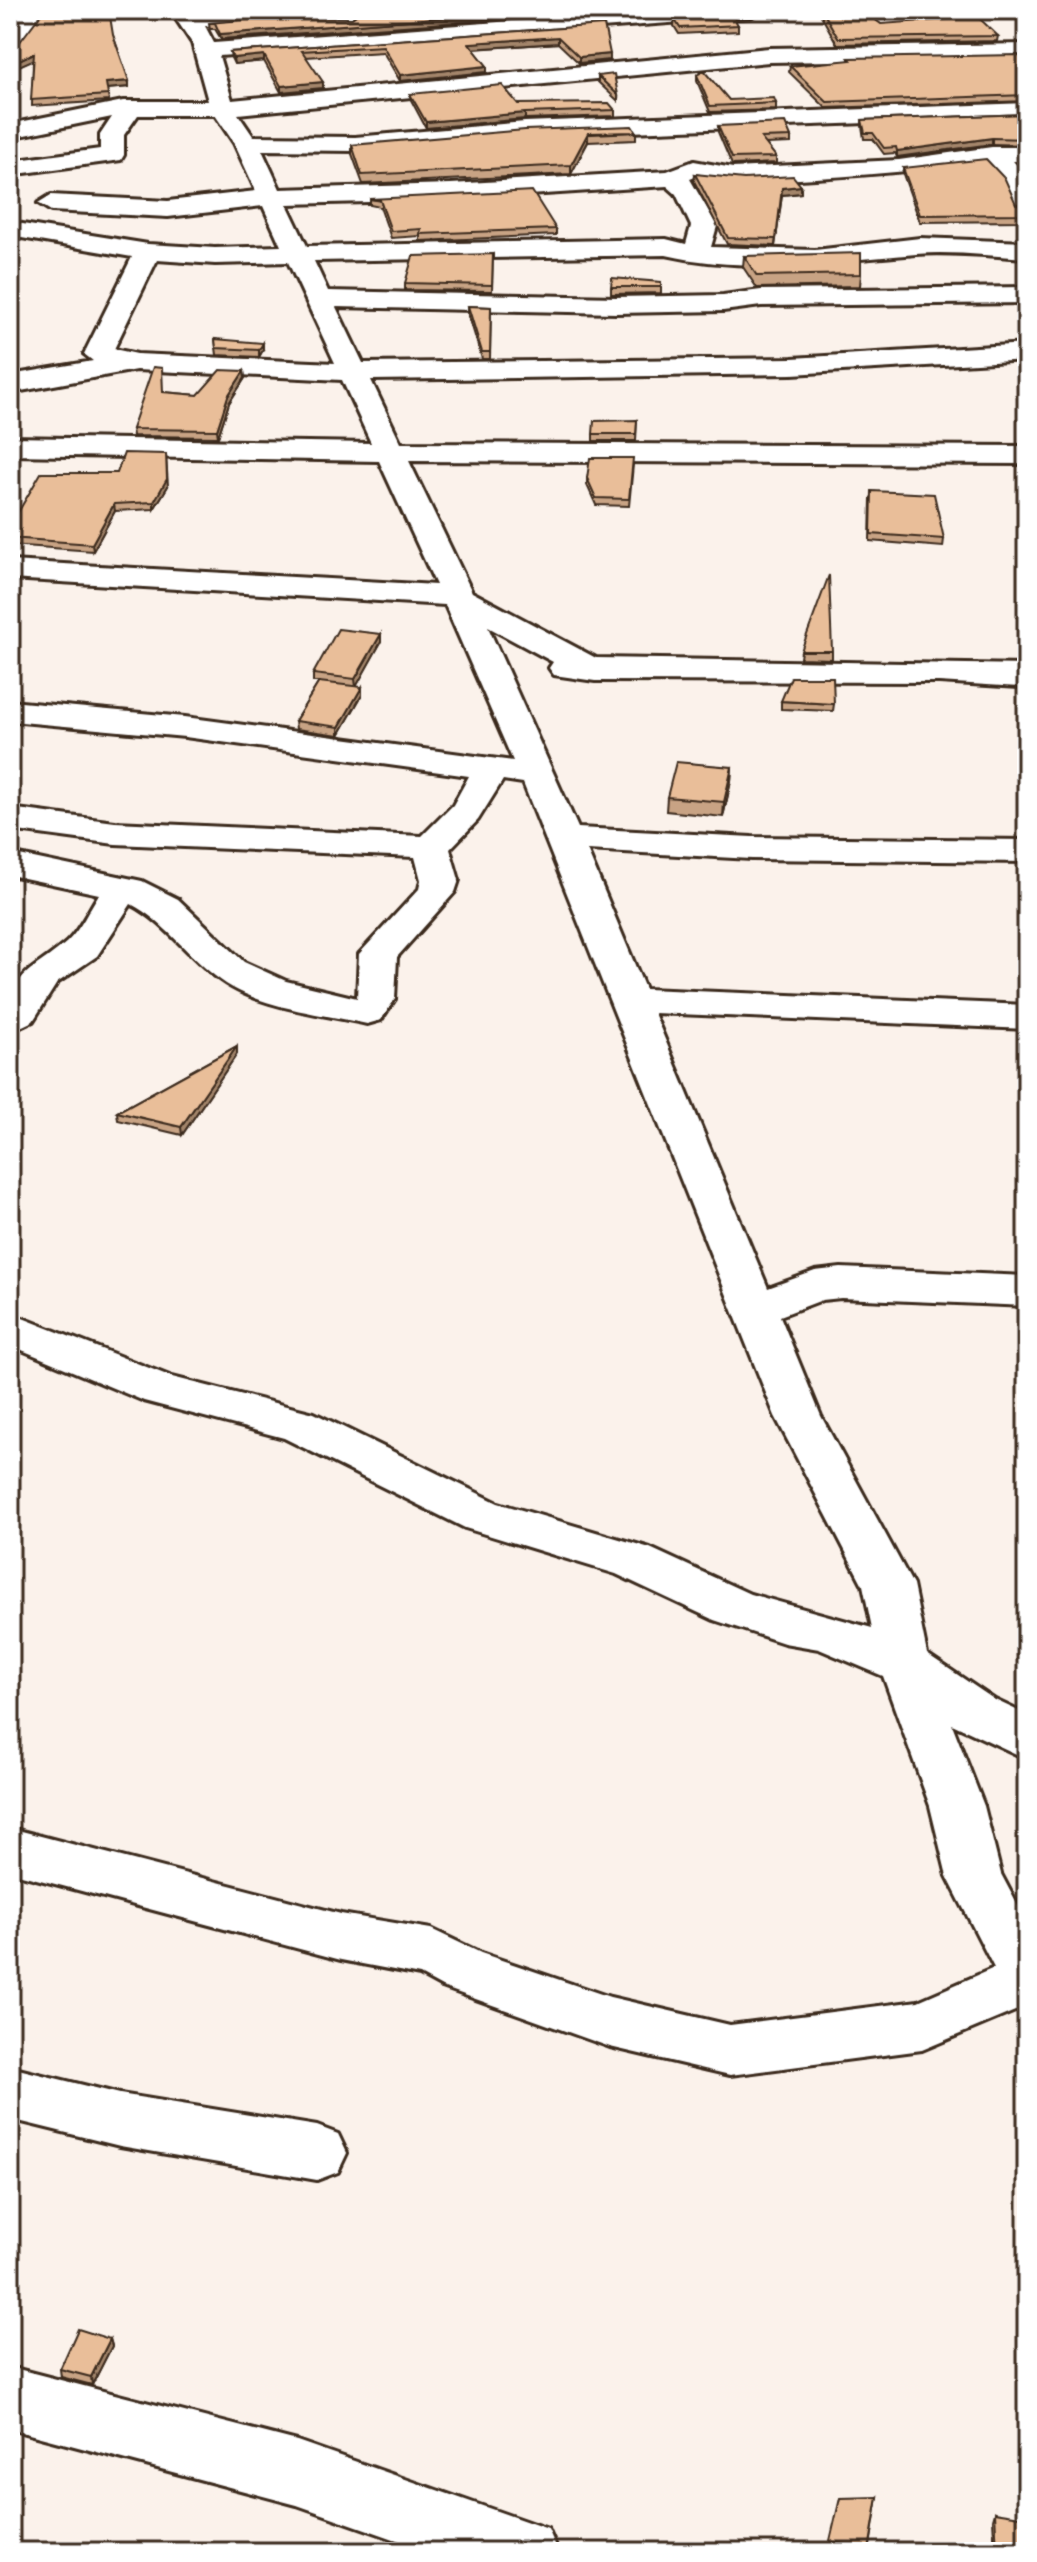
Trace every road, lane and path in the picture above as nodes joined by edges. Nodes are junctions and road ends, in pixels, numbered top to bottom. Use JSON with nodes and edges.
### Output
{"nodes":[{"id":1,"x":34,"y":10,"type":"edge"},
{"id":2,"x":751,"y":10,"type":"edge"},
{"id":3,"x":646,"y":14,"type":"edge"},
{"id":4,"x":187,"y":15,"type":"edge"},
{"id":5,"x":417,"y":34,"type":"junction"},
{"id":6,"x":10,"y":40,"type":"edge"},
{"id":7,"x":208,"y":50,"type":"junction"},
{"id":8,"x":1027,"y":51,"type":"edge"},
{"id":9,"x":550,"y":76,"type":"junction"},
{"id":10,"x":467,"y":84,"type":"junction"},
{"id":11,"x":123,"y":108,"type":"junction"},
{"id":12,"x":222,"y":108,"type":"junction"},
{"id":13,"x":1027,"y":110,"type":"edge"},
{"id":14,"x":741,"y":118,"type":"junction"},
{"id":15,"x":526,"y":120,"type":"junction"},
{"id":16,"x":10,"y":131,"type":"edge"},
{"id":17,"x":246,"y":143,"type":"junction"},
{"id":18,"x":992,"y":154,"type":"junction"},
{"id":19,"x":1027,"y":154,"type":"edge"},
{"id":20,"x":74,"y":162,"type":"junction"},
{"id":21,"x":10,"y":168,"type":"edge"},
{"id":22,"x":683,"y":173,"type":"junction"},
{"id":23,"x":271,"y":197,"type":"junction"},
{"id":24,"x":51,"y":203,"type":"junction"},
{"id":25,"x":1022,"y":215,"type":"edge"},
{"id":26,"x":986,"y":223,"type":"edge"},
{"id":27,"x":11,"y":229,"type":"edge"},
{"id":28,"x":920,"y":246,"type":"junction"},
{"id":29,"x":603,"y":249,"type":"junction"},
{"id":30,"x":1027,"y":250,"type":"edge"},
{"id":31,"x":148,"y":252,"type":"junction"},
{"id":32,"x":297,"y":254,"type":"junction"},
{"id":33,"x":696,"y":254,"type":"junction"},
{"id":34,"x":1027,"y":295,"type":"edge"},
{"id":35,"x":318,"y":299,"type":"junction"},
{"id":36,"x":598,"y":308,"type":"junction"},
{"id":37,"x":1027,"y":352,"type":"edge"},
{"id":38,"x":137,"y":362,"type":"junction"},
{"id":39,"x":351,"y":369,"type":"junction"},
{"id":40,"x":10,"y":384,"type":"edge"},
{"id":41,"x":10,"y":446,"type":"edge"},
{"id":42,"x":391,"y":454,"type":"junction"},
{"id":43,"x":1027,"y":455,"type":"edge"},
{"id":44,"x":10,"y":570,"type":"edge"},
{"id":45,"x":454,"y":596,"type":"junction"},
{"id":46,"x":488,"y":662,"type":"junction"},
{"id":47,"x":595,"y":671,"type":"junction"},
{"id":48,"x":1027,"y":675,"type":"edge"},
{"id":49,"x":10,"y":711,"type":"edge"},
{"id":50,"x":489,"y":771,"type":"junction"},
{"id":51,"x":534,"y":774,"type":"junction"},
{"id":52,"x":10,"y":819,"type":"edge"},
{"id":53,"x":564,"y":838,"type":"junction"},
{"id":54,"x":431,"y":847,"type":"junction"},
{"id":55,"x":1027,"y":851,"type":"edge"},
{"id":56,"x":10,"y":864,"type":"edge"},
{"id":57,"x":129,"y":889,"type":"junction"},
{"id":58,"x":628,"y":1000,"type":"junction"},
{"id":59,"x":1027,"y":1017,"type":"edge"},
{"id":60,"x":10,"y":1020,"type":"edge"},
{"id":61,"x":1027,"y":1291,"type":"edge"},
{"id":62,"x":756,"y":1309,"type":"junction"},
{"id":63,"x":10,"y":1328,"type":"edge"},
{"id":64,"x":904,"y":1664,"type":"junction"},
{"id":65,"x":1027,"y":1738,"type":"edge"},
{"id":66,"x":10,"y":1850,"type":"edge"},
{"id":67,"x":1027,"y":1978,"type":"edge"},
{"id":68,"x":10,"y":2093,"type":"edge"},
{"id":69,"x":317,"y":2153,"type":"dead end"},
{"id":70,"x":10,"y":2398,"type":"edge"},
{"id":71,"x":525,"y":2552,"type":"edge"}],
"edges":[{"from":1,"to":6,"type":"street"},
{"from":2,"to":3,"type":"street"},
{"from":3,"to":5,"type":"street"},
{"from":3,"to":9,"type":"street"},
{"from":4,"to":5,"type":"street"},
{"from":4,"to":7,"type":"street"},
{"from":5,"to":7,"type":"street"},
{"from":7,"to":12,"type":"street"},
{"from":8,"to":9,"type":"street"},
{"from":9,"to":10,"type":"street"},
{"from":9,"to":15,"type":"street"},
{"from":10,"to":12,"type":"street"},
{"from":10,"to":15,"type":"street"},
{"from":11,"to":12,"type":"street"},
{"from":11,"to":16,"type":"street"},
{"from":11,"to":20,"type":"street"},
{"from":12,"to":17,"type":"street"},
{"from":13,"to":14,"type":"street"},
{"from":14,"to":15,"type":"street"},
{"from":14,"to":22,"type":"street"},
{"from":15,"to":17,"type":"street"},
{"from":17,"to":23,"type":"street"},
{"from":18,"to":19,"type":"street"},
{"from":18,"to":22,"type":"street"},
{"from":18,"to":25,"type":"street"},
{"from":20,"to":21,"type":"street"},
{"from":20,"to":24,"type":"street"},
{"from":22,"to":23,"type":"street"},
{"from":22,"to":33,"type":"street"},
{"from":23,"to":24,"type":"street"},
{"from":23,"to":32,"type":"street"},
{"from":24,"to":27,"type":"street"},
{"from":26,"to":28,"type":"street"},
{"from":27,"to":31,"type":"street"},
{"from":28,"to":30,"type":"street"},
{"from":28,"to":33,"type":"street"},
{"from":29,"to":32,"type":"street"},
{"from":29,"to":33,"type":"street"},
{"from":29,"to":36,"type":"street"},
{"from":31,"to":32,"type":"street"},
{"from":31,"to":38,"type":"street"},
{"from":32,"to":35,"type":"street"},
{"from":34,"to":36,"type":"street"},
{"from":35,"to":36,"type":"street"},
{"from":35,"to":39,"type":"street"},
{"from":37,"to":39,"type":"street"},
{"from":38,"to":39,"type":"street"},
{"from":38,"to":40,"type":"street"},
{"from":39,"to":42,"type":"street"},
{"from":41,"to":42,"type":"street"},
{"from":42,"to":43,"type":"street"},
{"from":42,"to":45,"type":"street"},
{"from":44,"to":45,"type":"street"},
{"from":45,"to":46,"type":"street"},
{"from":45,"to":47,"type":"street"},
{"from":46,"to":47,"type":"street"},
{"from":46,"to":51,"type":"street"},
{"from":47,"to":48,"type":"street"},
{"from":49,"to":50,"type":"street"},
{"from":50,"to":51,"type":"street"},
{"from":50,"to":54,"type":"street"},
{"from":51,"to":53,"type":"street"},
{"from":52,"to":54,"type":"street"},
{"from":53,"to":55,"type":"street"},
{"from":53,"to":58,"type":"street"},
{"from":54,"to":57,"type":"street"},
{"from":56,"to":57,"type":"street"},
{"from":57,"to":60,"type":"street"},
{"from":58,"to":59,"type":"street"},
{"from":58,"to":62,"type":"street"},
{"from":61,"to":62,"type":"street"},
{"from":62,"to":64,"type":"street"},
{"from":63,"to":64,"type":"street"},
{"from":64,"to":65,"type":"street"},
{"from":64,"to":67,"type":"street"},
{"from":66,"to":67,"type":"street"},
{"from":68,"to":69,"type":"street"},
{"from":70,"to":71,"type":"street"}]}
